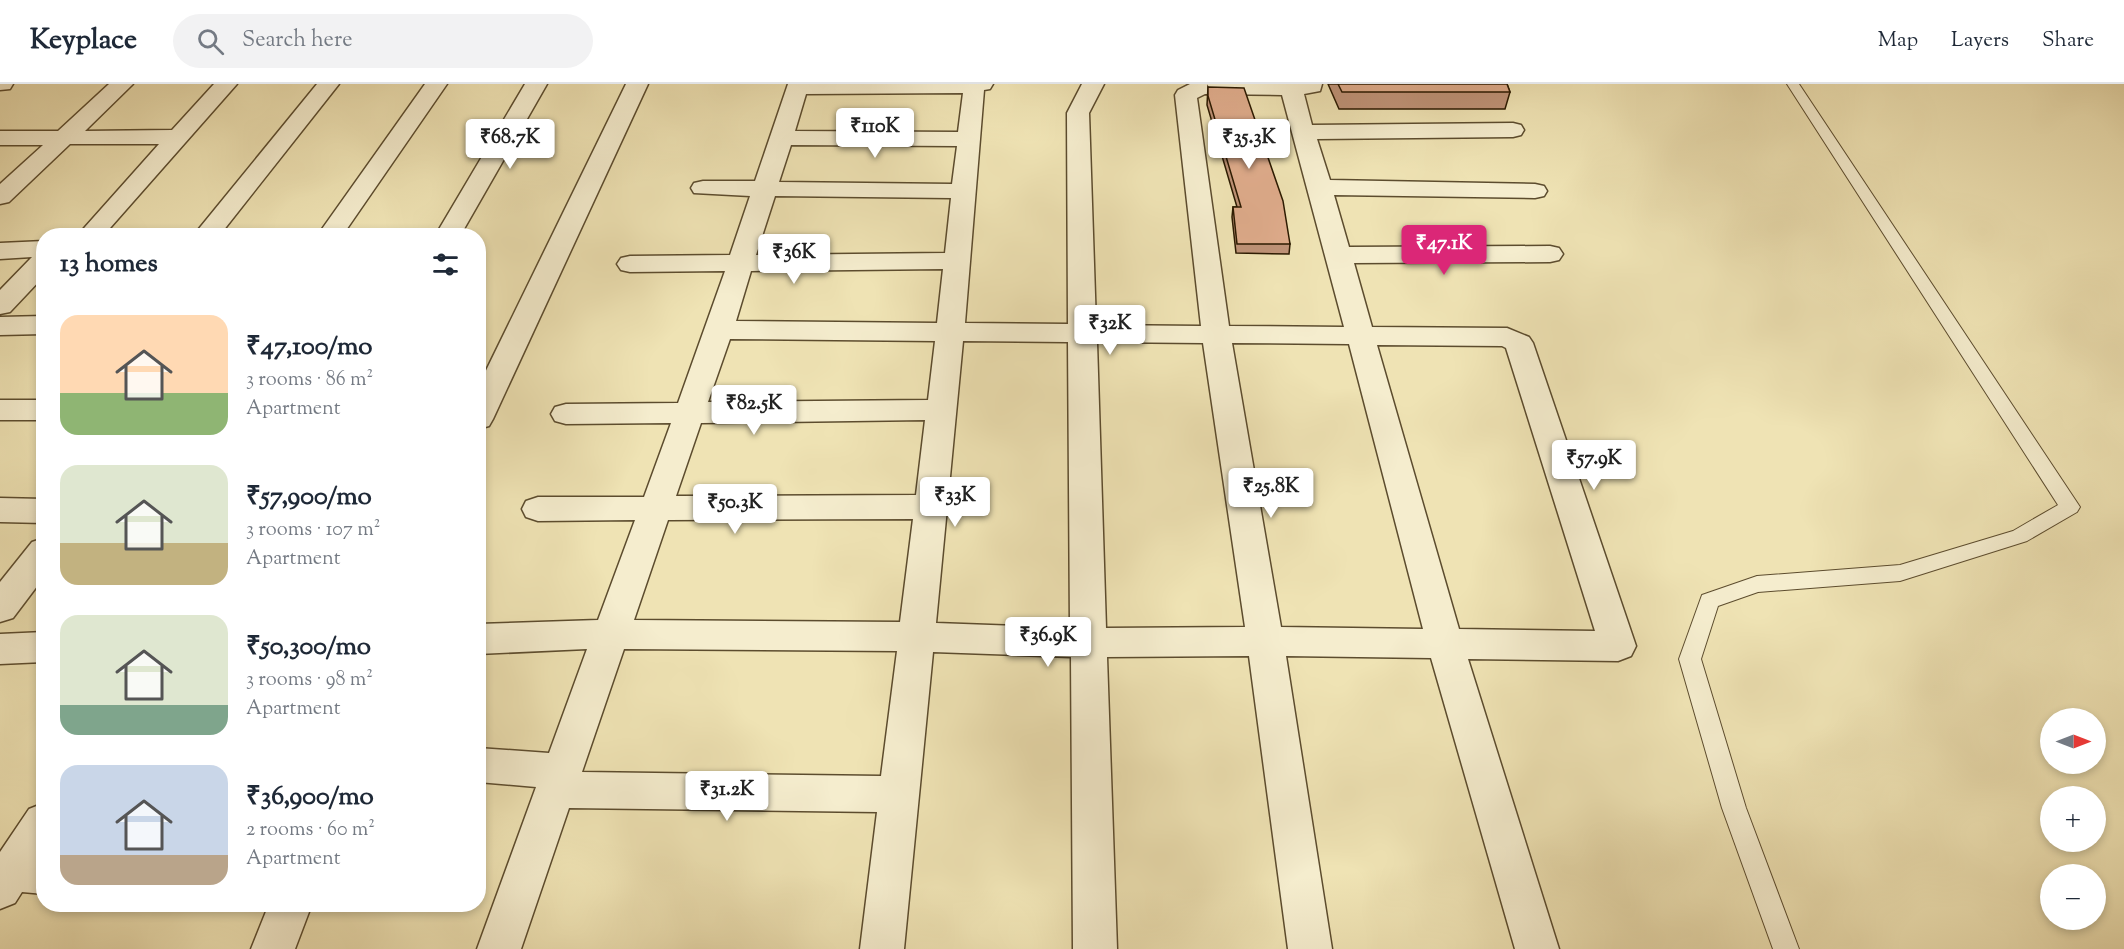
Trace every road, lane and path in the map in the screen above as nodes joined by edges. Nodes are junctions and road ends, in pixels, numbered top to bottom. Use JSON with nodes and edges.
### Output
{"nodes":[{"id":1,"x":122,"y":84,"type":"edge"},
{"id":2,"x":226,"y":84,"type":"edge"},
{"id":3,"x":328,"y":84,"type":"edge"},
{"id":4,"x":436,"y":84,"type":"edge"},
{"id":5,"x":536,"y":84,"type":"edge"},
{"id":6,"x":637,"y":84,"type":"edge"},
{"id":7,"x":1094,"y":84,"type":"edge"},
{"id":8,"x":1792,"y":84,"type":"edge"},
{"id":9,"x":978,"y":85,"type":"edge"},
{"id":10,"x":1201,"y":85,"type":"edge"},
{"id":11,"x":798,"y":86,"type":"edge"},
{"id":12,"x":1308,"y":86,"type":"edge"},
{"id":13,"x":1514,"y":130,"type":"dead end"},
{"id":14,"x":1303,"y":132,"type":"junction"},
{"id":15,"x":179,"y":137,"type":"junction"},
{"id":16,"x":0,"y":138,"type":"edge"},
{"id":17,"x":64,"y":138,"type":"junction"},
{"id":18,"x":782,"y":138,"type":"junction"},
{"id":19,"x":969,"y":139,"type":"junction"},
{"id":20,"x":1320,"y":187,"type":"junction"},
{"id":21,"x":703,"y":188,"type":"dead end"},
{"id":22,"x":765,"y":189,"type":"junction"},
{"id":23,"x":964,"y":191,"type":"junction"},
{"id":24,"x":1535,"y":191,"type":"dead end"},
{"id":25,"x":0,"y":197,"type":"edge"},
{"id":26,"x":96,"y":228,"type":"edge"},
{"id":27,"x":211,"y":228,"type":"edge"},
{"id":28,"x":335,"y":228,"type":"edge"},
{"id":29,"x":452,"y":228,"type":"edge"},
{"id":30,"x":36,"y":249,"type":"edge"},
{"id":31,"x":0,"y":250,"type":"edge"},
{"id":32,"x":1550,"y":254,"type":"dead end"},
{"id":33,"x":1337,"y":255,"type":"junction"},
{"id":34,"x":957,"y":261,"type":"junction"},
{"id":35,"x":741,"y":263,"type":"junction"},
{"id":36,"x":630,"y":264,"type":"dead end"},
{"id":37,"x":36,"y":268,"type":"edge"},
{"id":38,"x":0,"y":306,"type":"edge"},
{"id":39,"x":36,"y":325,"type":"edge"},
{"id":40,"x":0,"y":326,"type":"edge"},
{"id":41,"x":719,"y":330,"type":"junction"},
{"id":42,"x":950,"y":333,"type":"junction"},
{"id":43,"x":1083,"y":333,"type":"junction"},
{"id":44,"x":1216,"y":334,"type":"junction"},
{"id":45,"x":1361,"y":335,"type":"junction"},
{"id":46,"x":486,"y":402,"type":"edge"},
{"id":47,"x":0,"y":410,"type":"edge"},
{"id":48,"x":36,"y":410,"type":"edge"},
{"id":49,"x":942,"y":410,"type":"junction"},
{"id":50,"x":690,"y":413,"type":"junction"},
{"id":51,"x":566,"y":414,"type":"dead end"},
{"id":52,"x":931,"y":507,"type":"junction"},
{"id":53,"x":538,"y":509,"type":"dead end"},
{"id":54,"x":0,"y":510,"type":"edge"},
{"id":55,"x":655,"y":510,"type":"junction"},
{"id":56,"x":36,"y":511,"type":"edge"},
{"id":57,"x":36,"y":561,"type":"edge"},
{"id":58,"x":0,"y":608,"type":"edge"},
{"id":59,"x":612,"y":634,"type":"junction"},
{"id":60,"x":918,"y":637,"type":"junction"},
{"id":61,"x":486,"y":639,"type":"edge"},
{"id":62,"x":1265,"y":641,"type":"junction"},
{"id":63,"x":1089,"y":643,"type":"junction"},
{"id":64,"x":1445,"y":643,"type":"junction"},
{"id":65,"x":36,"y":647,"type":"edge"},
{"id":66,"x":0,"y":649,"type":"edge"},
{"id":67,"x":486,"y":767,"type":"edge"},
{"id":68,"x":559,"y":781,"type":"junction"},
{"id":69,"x":899,"y":794,"type":"junction"},
{"id":70,"x":36,"y":839,"type":"edge"},
{"id":71,"x":18,"y":878,"type":"edge"},
{"id":72,"x":288,"y":912,"type":"edge"},
{"id":73,"x":273,"y":949,"type":"edge"},
{"id":74,"x":499,"y":949,"type":"edge"},
{"id":75,"x":882,"y":949,"type":"edge"},
{"id":76,"x":1095,"y":949,"type":"edge"},
{"id":77,"x":1310,"y":949,"type":"edge"},
{"id":78,"x":1538,"y":949,"type":"edge"},
{"id":79,"x":1786,"y":949,"type":"edge"}],
"edges":[{"from":1,"to":17,"type":"street"},
{"from":2,"to":15,"type":"street"},
{"from":3,"to":27,"type":"street"},
{"from":4,"to":28,"type":"street"},
{"from":5,"to":29,"type":"street"},
{"from":6,"to":46,"type":"street"},
{"from":7,"to":43,"type":"street"},
{"from":8,"to":79,"type":"lane"},
{"from":9,"to":11,"type":"street"},
{"from":9,"to":19,"type":"street"},
{"from":10,"to":12,"type":"street"},
{"from":10,"to":44,"type":"street"},
{"from":11,"to":18,"type":"street"},
{"from":12,"to":14,"type":"street"},
{"from":13,"to":14,"type":"street"},
{"from":14,"to":20,"type":"street"},
{"from":15,"to":17,"type":"street"},
{"from":15,"to":26,"type":"street"},
{"from":16,"to":17,"type":"street"},
{"from":17,"to":25,"type":"street"},
{"from":18,"to":19,"type":"street"},
{"from":18,"to":22,"type":"street"},
{"from":19,"to":23,"type":"street"},
{"from":20,"to":24,"type":"street"},
{"from":20,"to":33,"type":"street"},
{"from":21,"to":22,"type":"street"},
{"from":22,"to":23,"type":"street"},
{"from":22,"to":35,"type":"street"},
{"from":23,"to":34,"type":"street"},
{"from":30,"to":31,"type":"street"},
{"from":32,"to":33,"type":"street"},
{"from":33,"to":45,"type":"street"},
{"from":34,"to":35,"type":"street"},
{"from":34,"to":42,"type":"street"},
{"from":35,"to":36,"type":"street"},
{"from":35,"to":41,"type":"street"},
{"from":37,"to":38,"type":"street"},
{"from":39,"to":40,"type":"street"},
{"from":41,"to":42,"type":"street"},
{"from":41,"to":50,"type":"street"},
{"from":42,"to":43,"type":"street"},
{"from":42,"to":49,"type":"street"},
{"from":43,"to":44,"type":"street"},
{"from":43,"to":63,"type":"street"},
{"from":44,"to":45,"type":"street"},
{"from":44,"to":62,"type":"street"},
{"from":45,"to":64,"type":"street"},
{"from":45,"to":64,"type":"street"},
{"from":47,"to":48,"type":"street"},
{"from":49,"to":50,"type":"street"},
{"from":49,"to":52,"type":"street"},
{"from":50,"to":51,"type":"street"},
{"from":50,"to":55,"type":"street"},
{"from":52,"to":55,"type":"street"},
{"from":52,"to":60,"type":"street"},
{"from":53,"to":55,"type":"street"},
{"from":54,"to":56,"type":"street"},
{"from":55,"to":59,"type":"street"},
{"from":57,"to":58,"type":"street"},
{"from":59,"to":60,"type":"street"},
{"from":59,"to":61,"type":"street"},
{"from":59,"to":68,"type":"street"},
{"from":60,"to":63,"type":"street"},
{"from":60,"to":69,"type":"street"},
{"from":62,"to":63,"type":"street"},
{"from":62,"to":64,"type":"street"},
{"from":62,"to":77,"type":"street"},
{"from":63,"to":76,"type":"street"},
{"from":64,"to":78,"type":"street"},
{"from":65,"to":66,"type":"street"},
{"from":67,"to":68,"type":"street"},
{"from":68,"to":69,"type":"street"},
{"from":68,"to":74,"type":"street"},
{"from":69,"to":75,"type":"street"},
{"from":70,"to":71,"type":"street"},
{"from":72,"to":73,"type":"street"}]}
